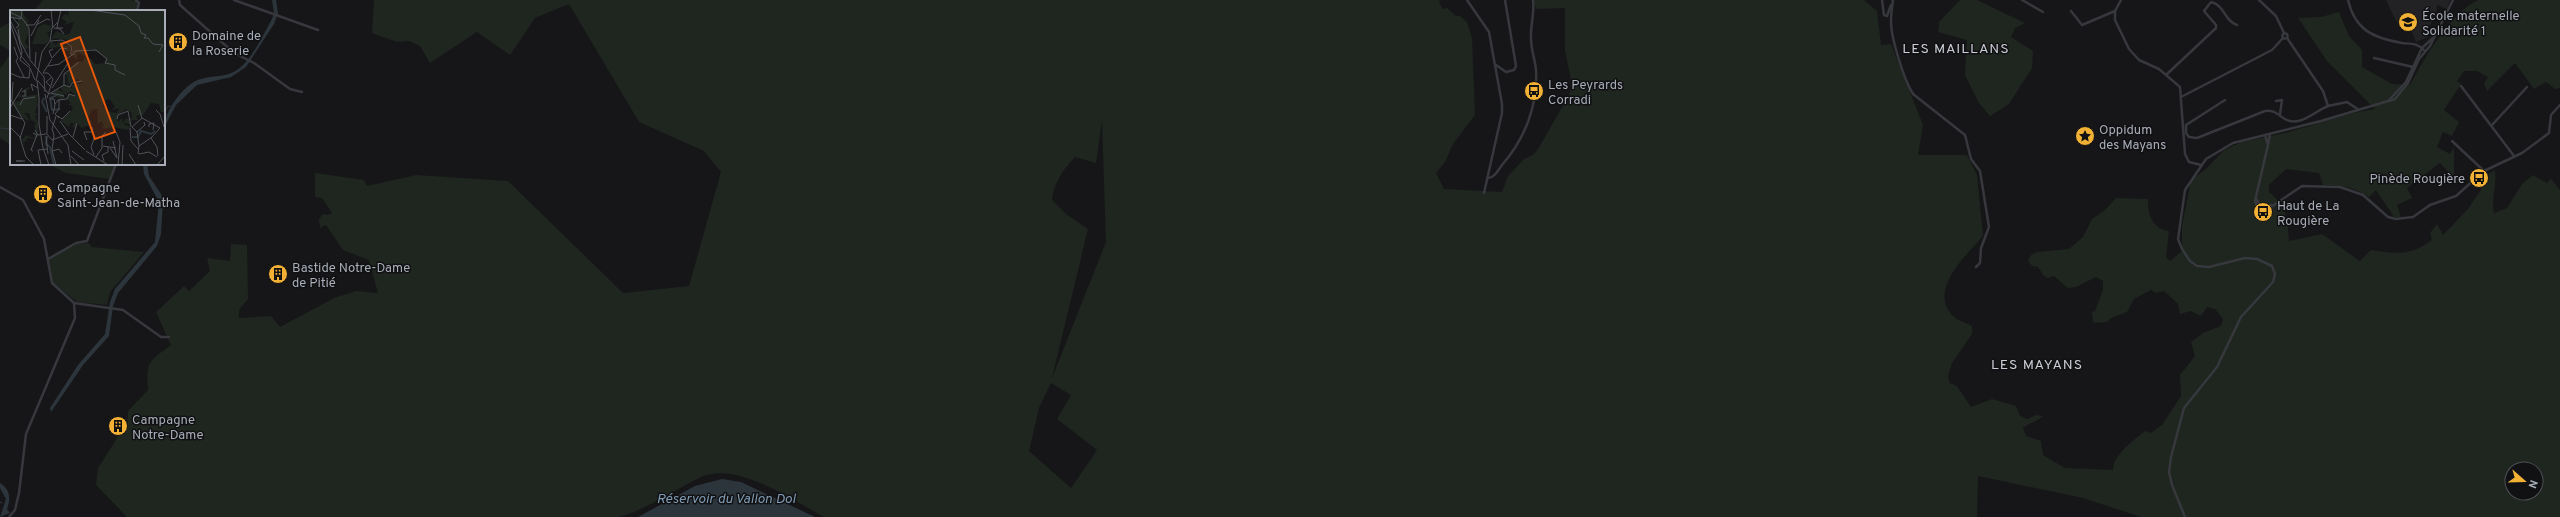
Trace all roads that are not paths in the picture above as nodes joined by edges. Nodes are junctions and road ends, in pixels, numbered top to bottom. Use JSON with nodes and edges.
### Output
{"nodes":[{"id":1,"x":136,"y":0,"type":"edge"},
{"id":2,"x":179,"y":0,"type":"edge"},
{"id":3,"x":234,"y":0,"type":"edge"},
{"id":4,"x":1467,"y":0,"type":"edge"},
{"id":5,"x":1505,"y":0,"type":"edge"},
{"id":6,"x":1533,"y":0,"type":"edge"},
{"id":7,"x":1882,"y":0,"type":"edge"},
{"id":8,"x":1893,"y":0,"type":"edge"},
{"id":9,"x":2022,"y":0,"type":"edge"},
{"id":10,"x":2121,"y":0,"type":"edge"},
{"id":11,"x":2258,"y":0,"type":"edge"},
{"id":12,"x":2348,"y":0,"type":"edge"},
{"id":13,"x":2453,"y":0,"type":"edge"},
{"id":14,"x":137,"y":10,"type":"edge"},
{"id":15,"x":2071,"y":11,"type":"dead end"},
{"id":16,"x":2115,"y":11,"type":"junction"},
{"id":17,"x":2043,"y":12,"type":"dead end"},
{"id":18,"x":2237,"y":25,"type":"dead end"},
{"id":19,"x":318,"y":30,"type":"dead end"},
{"id":20,"x":2285,"y":38,"type":"junction"},
{"id":21,"x":2424,"y":50,"type":"junction"},
{"id":22,"x":2374,"y":58,"type":"dead end"},
{"id":23,"x":1494,"y":63,"type":"junction"},
{"id":24,"x":2414,"y":67,"type":"junction"},
{"id":25,"x":2166,"y":75,"type":"junction"},
{"id":26,"x":2461,"y":86,"type":"dead end"},
{"id":27,"x":2527,"y":87,"type":"dead end"},
{"id":28,"x":302,"y":92,"type":"dead end"},
{"id":29,"x":2181,"y":97,"type":"junction"},
{"id":30,"x":2225,"y":100,"type":"dead end"},
{"id":31,"x":2276,"y":101,"type":"dead end"},
{"id":32,"x":2560,"y":105,"type":"edge"},
{"id":33,"x":2328,"y":106,"type":"junction"},
{"id":34,"x":2359,"y":110,"type":"junction"},
{"id":35,"x":2280,"y":114,"type":"junction"},
{"id":36,"x":2492,"y":125,"type":"junction"},
{"id":37,"x":2270,"y":134,"type":"junction"},
{"id":38,"x":2265,"y":135,"type":"junction"},
{"id":39,"x":2184,"y":137,"type":"junction"},
{"id":40,"x":2189,"y":137,"type":"junction"},
{"id":41,"x":2452,"y":141,"type":"dead end"},
{"id":42,"x":2268,"y":145,"type":"junction"},
{"id":43,"x":2514,"y":156,"type":"junction"},
{"id":44,"x":116,"y":165,"type":"edge"},
{"id":45,"x":2201,"y":165,"type":"junction"},
{"id":46,"x":2484,"y":171,"type":"junction"},
{"id":47,"x":1487,"y":178,"type":"junction"},
{"id":48,"x":0,"y":187,"type":"edge"},
{"id":49,"x":1484,"y":193,"type":"dead end"},
{"id":50,"x":48,"y":259,"type":"junction"},
{"id":51,"x":1976,"y":267,"type":"dead end"},
{"id":52,"x":74,"y":303,"type":"junction"},
{"id":53,"x":169,"y":337,"type":"dead end"},
{"id":54,"x":9,"y":517,"type":"edge"},
{"id":55,"x":2185,"y":517,"type":"edge"}],
"edges":[{"from":1,"to":14,"type":"street"},
{"from":2,"to":28,"type":"street"},
{"from":3,"to":19,"type":"street"},
{"from":4,"to":23,"type":"street"},
{"from":5,"to":23,"type":"street"},
{"from":6,"to":47,"type":"street"},
{"from":7,"to":8,"type":"street"},
{"from":8,"to":51,"type":"street"},
{"from":9,"to":17,"type":"street"},
{"from":10,"to":16,"type":"street"},
{"from":11,"to":20,"type":"street"},
{"from":12,"to":21,"type":"street"},
{"from":13,"to":21,"type":"street"},
{"from":15,"to":16,"type":"street"},
{"from":16,"to":25,"type":"street"},
{"from":18,"to":25,"type":"street"},
{"from":20,"to":29,"type":"street"},
{"from":20,"to":33,"type":"street"},
{"from":21,"to":24,"type":"street"},
{"from":22,"to":24,"type":"street"},
{"from":23,"to":47,"type":"street"},
{"from":24,"to":34,"type":"street"},
{"from":25,"to":29,"type":"street"},
{"from":26,"to":36,"type":"street"},
{"from":27,"to":36,"type":"street"},
{"from":29,"to":39,"type":"street"},
{"from":30,"to":40,"type":"street"},
{"from":31,"to":35,"type":"street"},
{"from":32,"to":43,"type":"street"},
{"from":33,"to":34,"type":"street"},
{"from":33,"to":35,"type":"street"},
{"from":34,"to":37,"type":"street"},
{"from":35,"to":40,"type":"street"},
{"from":36,"to":43,"type":"street"},
{"from":37,"to":38,"type":"street"},
{"from":37,"to":42,"type":"street"},
{"from":38,"to":42,"type":"street"},
{"from":38,"to":45,"type":"street"},
{"from":39,"to":40,"type":"street"},
{"from":39,"to":45,"type":"street"},
{"from":41,"to":46,"type":"street"},
{"from":42,"to":46,"type":"street"},
{"from":43,"to":46,"type":"street"},
{"from":44,"to":50,"type":"street"},
{"from":45,"to":55,"type":"street"},
{"from":47,"to":49,"type":"street"},
{"from":48,"to":50,"type":"street"},
{"from":50,"to":52,"type":"street"},
{"from":52,"to":53,"type":"street"},
{"from":52,"to":54,"type":"street"}]}
